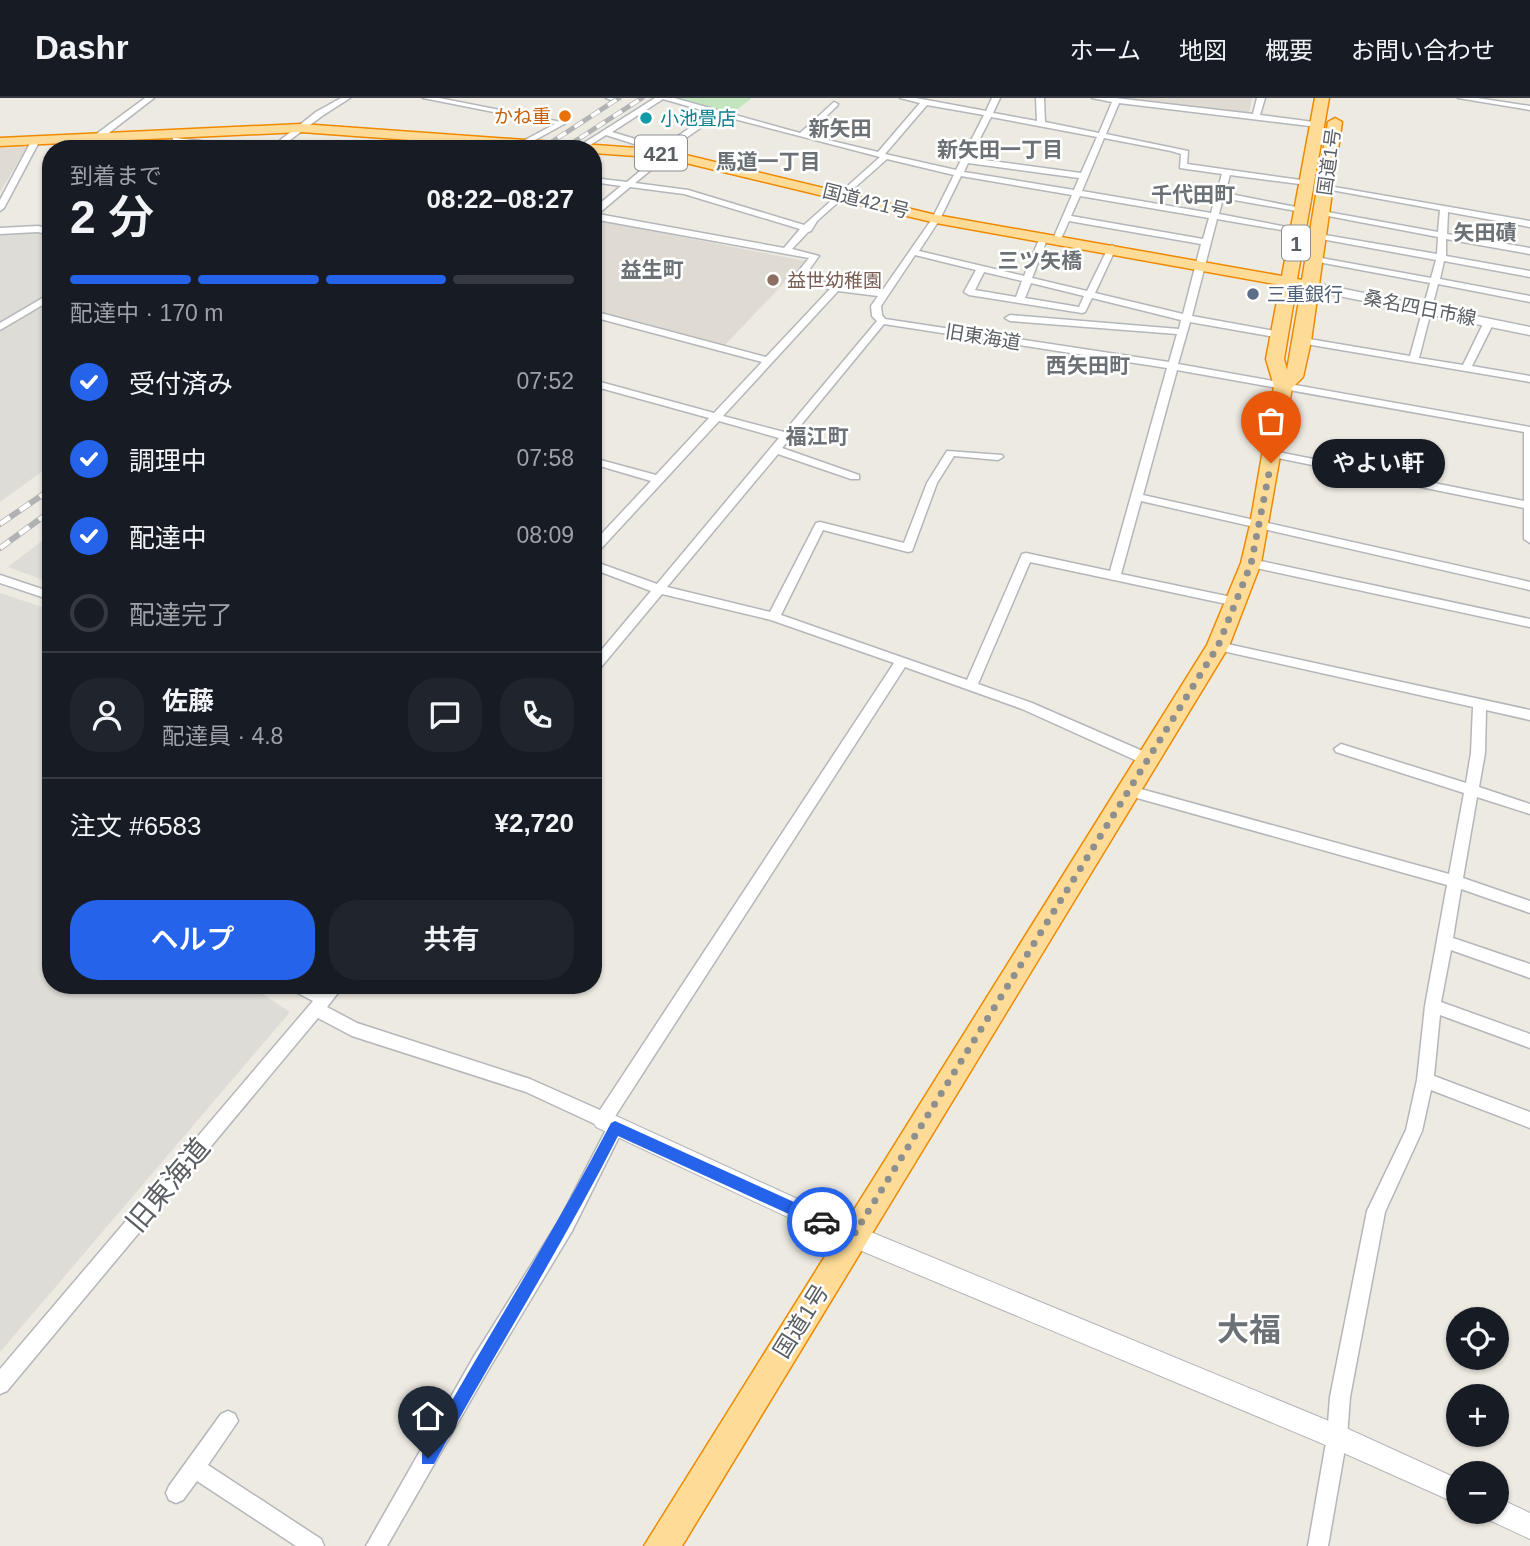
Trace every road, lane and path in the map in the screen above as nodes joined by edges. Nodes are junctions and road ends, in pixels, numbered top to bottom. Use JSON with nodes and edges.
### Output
{"nodes":[{"id":1,"x":150,"y":98,"type":"edge"},
{"id":2,"x":346,"y":98,"type":"edge"},
{"id":3,"x":427,"y":98,"type":"edge"},
{"id":4,"x":660,"y":98,"type":"edge"},
{"id":5,"x":666,"y":98,"type":"edge"},
{"id":6,"x":904,"y":98,"type":"edge"},
{"id":7,"x":996,"y":98,"type":"edge"},
{"id":8,"x":1040,"y":98,"type":"edge"},
{"id":9,"x":1096,"y":98,"type":"edge"},
{"id":10,"x":1261,"y":98,"type":"edge"},
{"id":11,"x":1322,"y":98,"type":"edge"},
{"id":12,"x":1462,"y":98,"type":"edge"},
{"id":13,"x":1116,"y":100,"type":"junction"},
{"id":14,"x":931,"y":101,"type":"edge"},
{"id":15,"x":834,"y":104,"type":"dead end"},
{"id":16,"x":1530,"y":108,"type":"edge"},
{"id":17,"x":1337,"y":111,"type":"dead end"},
{"id":18,"x":718,"y":112,"type":"junction"},
{"id":19,"x":988,"y":113,"type":"junction"},
{"id":20,"x":1256,"y":117,"type":"junction"},
{"id":21,"x":1041,"y":124,"type":"junction"},
{"id":22,"x":1318,"y":125,"type":"junction"},
{"id":23,"x":300,"y":128,"type":"junction"},
{"id":24,"x":605,"y":132,"type":"junction"},
{"id":25,"x":802,"y":135,"type":"junction"},
{"id":26,"x":1102,"y":135,"type":"junction"},
{"id":27,"x":98,"y":137,"type":"junction"},
{"id":28,"x":177,"y":139,"type":"junction"},
{"id":29,"x":36,"y":140,"type":"junction"},
{"id":30,"x":184,"y":140,"type":"edge"},
{"id":31,"x":285,"y":140,"type":"edge"},
{"id":32,"x":415,"y":140,"type":"edge"},
{"id":33,"x":531,"y":140,"type":"edge"},
{"id":34,"x":592,"y":140,"type":"edge"},
{"id":35,"x":0,"y":142,"type":"edge"},
{"id":36,"x":602,"y":149,"type":"edge"},
{"id":37,"x":662,"y":153,"type":"junction"},
{"id":38,"x":883,"y":155,"type":"junction"},
{"id":39,"x":964,"y":160,"type":"junction"},
{"id":40,"x":1227,"y":172,"type":"junction"},
{"id":41,"x":957,"y":173,"type":"junction"},
{"id":42,"x":1085,"y":176,"type":"junction"},
{"id":43,"x":602,"y":181,"type":"edge"},
{"id":44,"x":1308,"y":183,"type":"junction"},
{"id":45,"x":631,"y":185,"type":"junction"},
{"id":46,"x":1326,"y":187,"type":"junction"},
{"id":47,"x":1077,"y":193,"type":"junction"},
{"id":48,"x":1221,"y":195,"type":"junction"},
{"id":49,"x":842,"y":196,"type":"junction"},
{"id":50,"x":0,"y":208,"type":"edge"},
{"id":51,"x":1444,"y":208,"type":"junction"},
{"id":52,"x":1302,"y":209,"type":"junction"},
{"id":53,"x":602,"y":212,"type":"edge"},
{"id":54,"x":1322,"y":214,"type":"junction"},
{"id":55,"x":1214,"y":216,"type":"junction"},
{"id":56,"x":1067,"y":218,"type":"junction"},
{"id":57,"x":602,"y":219,"type":"edge"},
{"id":58,"x":936,"y":219,"type":"junction"},
{"id":59,"x":1530,"y":224,"type":"edge"},
{"id":60,"x":42,"y":227,"type":"edge"},
{"id":61,"x":38,"y":229,"type":"junction"},
{"id":62,"x":808,"y":229,"type":"junction"},
{"id":63,"x":42,"y":230,"type":"edge"},
{"id":64,"x":1299,"y":230,"type":"junction"},
{"id":65,"x":0,"y":231,"type":"edge"},
{"id":66,"x":1317,"y":235,"type":"junction"},
{"id":67,"x":1443,"y":235,"type":"junction"},
{"id":68,"x":1051,"y":238,"type":"junction"},
{"id":69,"x":1206,"y":242,"type":"junction"},
{"id":70,"x":1112,"y":248,"type":"junction"},
{"id":71,"x":786,"y":251,"type":"junction"},
{"id":72,"x":1530,"y":251,"type":"edge"},
{"id":73,"x":913,"y":252,"type":"junction"},
{"id":74,"x":1441,"y":257,"type":"junction"},
{"id":75,"x":1312,"y":258,"type":"junction"},
{"id":76,"x":1200,"y":265,"type":"junction"},
{"id":77,"x":982,"y":268,"type":"junction"},
{"id":78,"x":1530,"y":274,"type":"edge"},
{"id":79,"x":1028,"y":280,"type":"junction"},
{"id":80,"x":1436,"y":281,"type":"junction"},
{"id":81,"x":1289,"y":282,"type":"junction"},
{"id":82,"x":1310,"y":286,"type":"junction"},
{"id":83,"x":836,"y":288,"type":"junction"},
{"id":84,"x":883,"y":294,"type":"junction"},
{"id":85,"x":1088,"y":294,"type":"junction"},
{"id":86,"x":1530,"y":299,"type":"edge"},
{"id":87,"x":42,"y":301,"type":"edge"},
{"id":88,"x":1019,"y":301,"type":"junction"},
{"id":89,"x":1428,"y":308,"type":"junction"},
{"id":90,"x":1082,"y":310,"type":"junction"},
{"id":91,"x":602,"y":316,"type":"edge"},
{"id":92,"x":1010,"y":318,"type":"dead end"},
{"id":93,"x":1186,"y":318,"type":"junction"},
{"id":94,"x":882,"y":321,"type":"junction"},
{"id":95,"x":1489,"y":322,"type":"junction"},
{"id":96,"x":1079,"y":325,"type":"junction"},
{"id":97,"x":0,"y":327,"type":"edge"},
{"id":98,"x":1530,"y":331,"type":"edge"},
{"id":99,"x":1182,"y":332,"type":"junction"},
{"id":100,"x":1280,"y":335,"type":"junction"},
{"id":101,"x":1303,"y":341,"type":"junction"},
{"id":102,"x":1414,"y":359,"type":"junction"},
{"id":103,"x":768,"y":361,"type":"junction"},
{"id":104,"x":1173,"y":366,"type":"junction"},
{"id":105,"x":1466,"y":368,"type":"junction"},
{"id":106,"x":1530,"y":379,"type":"edge"},
{"id":107,"x":602,"y":386,"type":"edge"},
{"id":108,"x":1283,"y":386,"type":"junction"},
{"id":109,"x":715,"y":417,"type":"junction"},
{"id":110,"x":1529,"y":430,"type":"edge"},
{"id":111,"x":785,"y":436,"type":"junction"},
{"id":112,"x":774,"y":449,"type":"junction"},
{"id":113,"x":1273,"y":454,"type":"junction"},
{"id":114,"x":999,"y":457,"type":"dead end"},
{"id":115,"x":602,"y":463,"type":"edge"},
{"id":116,"x":855,"y":477,"type":"dead end"},
{"id":117,"x":658,"y":479,"type":"junction"},
{"id":118,"x":1138,"y":497,"type":"junction"},
{"id":119,"x":1529,"y":505,"type":"edge"},
{"id":120,"x":1260,"y":525,"type":"junction"},
{"id":121,"x":1530,"y":539,"type":"edge"},
{"id":122,"x":602,"y":540,"type":"edge"},
{"id":123,"x":1251,"y":564,"type":"junction"},
{"id":124,"x":602,"y":568,"type":"edge"},
{"id":125,"x":1115,"y":575,"type":"junction"},
{"id":126,"x":0,"y":579,"type":"edge"},
{"id":127,"x":1530,"y":586,"type":"edge"},
{"id":128,"x":658,"y":589,"type":"junction"},
{"id":129,"x":42,"y":593,"type":"edge"},
{"id":130,"x":1236,"y":602,"type":"junction"},
{"id":131,"x":774,"y":617,"type":"junction"},
{"id":132,"x":1530,"y":623,"type":"edge"},
{"id":133,"x":1218,"y":646,"type":"junction"},
{"id":134,"x":602,"y":658,"type":"edge"},
{"id":135,"x":902,"y":661,"type":"junction"},
{"id":136,"x":971,"y":686,"type":"junction"},
{"id":137,"x":1480,"y":703,"type":"junction"},
{"id":138,"x":1530,"y":715,"type":"edge"},
{"id":139,"x":1341,"y":749,"type":"dead end"},
{"id":140,"x":1149,"y":760,"type":"junction"},
{"id":141,"x":1471,"y":790,"type":"junction"},
{"id":142,"x":1130,"y":791,"type":"junction"},
{"id":143,"x":1530,"y":808,"type":"edge"},
{"id":144,"x":1455,"y":881,"type":"junction"},
{"id":145,"x":1530,"y":907,"type":"edge"},
{"id":146,"x":1444,"y":941,"type":"junction"},
{"id":147,"x":1530,"y":971,"type":"edge"},
{"id":148,"x":308,"y":994,"type":"edge"},
{"id":149,"x":329,"y":994,"type":"edge"},
{"id":150,"x":321,"y":1004,"type":"junction"},
{"id":151,"x":1433,"y":1006,"type":"junction"},
{"id":152,"x":1530,"y":1041,"type":"edge"},
{"id":153,"x":1425,"y":1080,"type":"junction"},
{"id":154,"x":1530,"y":1120,"type":"edge"},
{"id":155,"x":609,"y":1124,"type":"junction"},
{"id":156,"x":853,"y":1236,"type":"junction"},
{"id":157,"x":0,"y":1384,"type":"edge"},
{"id":158,"x":228,"y":1422,"type":"dead end"},
{"id":159,"x":1337,"y":1437,"type":"junction"},
{"id":160,"x":194,"y":1468,"type":"junction"},
{"id":161,"x":1446,"y":1487,"type":"edge"},
{"id":162,"x":176,"y":1493,"type":"dead end"},
{"id":163,"x":1509,"y":1516,"type":"edge"},
{"id":164,"x":1530,"y":1526,"type":"edge"},
{"id":165,"x":314,"y":1546,"type":"edge"},
{"id":166,"x":376,"y":1546,"type":"edge"},
{"id":167,"x":662,"y":1546,"type":"edge"},
{"id":168,"x":1318,"y":1546,"type":"edge"}],
"edges":[{"from":1,"to":27,"type":"street"},
{"from":2,"to":23,"type":"street"},
{"from":3,"to":33,"type":"street"},
{"from":4,"to":24,"type":"street"},
{"from":5,"to":18,"type":"street"},
{"from":6,"to":14,"type":"street"},
{"from":7,"to":19,"type":"street"},
{"from":8,"to":21,"type":"street"},
{"from":9,"to":13,"type":"street"},
{"from":10,"to":20,"type":"street"},
{"from":11,"to":22,"type":"highway","name":"国道1号","number":"1"},
{"from":12,"to":16,"type":"street"},
{"from":13,"to":20,"type":"street"},
{"from":13,"to":26,"type":"street"},
{"from":14,"to":19,"type":"street"},
{"from":14,"to":38,"type":"street"},
{"from":15,"to":25,"type":"street"},
{"from":17,"to":46,"type":"highway","name":"国道1号","number":"1"},
{"from":18,"to":25,"type":"street"},
{"from":18,"to":37,"type":"street"},
{"from":19,"to":21,"type":"street"},
{"from":19,"to":39,"type":"street"},
{"from":20,"to":22,"type":"street"},
{"from":21,"to":26,"type":"street"},
{"from":22,"to":44,"type":"highway","name":"国道1号","number":"1"},
{"from":23,"to":28,"type":"highway","name":"国道421号","number":"421"},
{"from":23,"to":31,"type":"street"},
{"from":23,"to":32,"type":"highway","name":"国道421号","number":"421"},
{"from":24,"to":34,"type":"street"},
{"from":24,"to":37,"type":"street"},
{"from":25,"to":38,"type":"street"},
{"from":26,"to":40,"type":"street"},
{"from":26,"to":42,"type":"street"},
{"from":27,"to":28,"type":"highway","name":"国道421号","number":"421"},
{"from":27,"to":29,"type":"highway","name":"国道421号","number":"421"},
{"from":28,"to":30,"type":"street"},
{"from":29,"to":35,"type":"highway","name":"国道421号","number":"421"},
{"from":29,"to":50,"type":"street"},
{"from":36,"to":37,"type":"highway","name":"国道421号","number":"421"},
{"from":37,"to":45,"type":"street"},
{"from":37,"to":49,"type":"highway","name":"国道421号","number":"421"},
{"from":38,"to":41,"type":"street"},
{"from":38,"to":49,"type":"street"},
{"from":39,"to":41,"type":"street"},
{"from":39,"to":42,"type":"street"},
{"from":40,"to":44,"type":"street"},
{"from":40,"to":48,"type":"street"},
{"from":41,"to":47,"type":"street"},
{"from":41,"to":58,"type":"street"},
{"from":42,"to":47,"type":"street"},
{"from":43,"to":45,"type":"street"},
{"from":44,"to":52,"type":"highway","name":"国道1号","number":"1"},
{"from":45,"to":53,"type":"street"},
{"from":45,"to":62,"type":"street"},
{"from":46,"to":51,"type":"street"},
{"from":46,"to":54,"type":"highway","name":"国道1号","number":"1"},
{"from":47,"to":55,"type":"street"},
{"from":47,"to":56,"type":"street"},
{"from":48,"to":52,"type":"street"},
{"from":48,"to":55,"type":"street"},
{"from":49,"to":58,"type":"highway","name":"国道421号","number":"421"},
{"from":49,"to":62,"type":"street"},
{"from":51,"to":59,"type":"street"},
{"from":51,"to":67,"type":"street"},
{"from":52,"to":64,"type":"highway","name":"国道1号","number":"1"},
{"from":54,"to":66,"type":"highway","name":"国道1号","number":"1"},
{"from":54,"to":67,"type":"street"},
{"from":55,"to":64,"type":"street"},
{"from":55,"to":69,"type":"street"},
{"from":56,"to":68,"type":"street"},
{"from":56,"to":69,"type":"street"},
{"from":57,"to":71,"type":"street"},
{"from":58,"to":68,"type":"highway","name":"国道421号","number":"421"},
{"from":58,"to":73,"type":"street"},
{"from":60,"to":61,"type":"street"},
{"from":61,"to":63,"type":"street"},
{"from":61,"to":65,"type":"street"},
{"from":62,"to":71,"type":"street"},
{"from":64,"to":81,"type":"highway","name":"国道1号","number":"1"},
{"from":66,"to":74,"type":"street"},
{"from":66,"to":75,"type":"highway","name":"国道1号","number":"1"},
{"from":67,"to":72,"type":"street"},
{"from":67,"to":74,"type":"street"},
{"from":68,"to":70,"type":"highway","name":"国道421号","number":"421"},
{"from":68,"to":79,"type":"street"},
{"from":69,"to":76,"type":"street"},
{"from":70,"to":76,"type":"highway","name":"国道421号","number":"421"},
{"from":70,"to":85,"type":"street"},
{"from":71,"to":83,"type":"street"},
{"from":73,"to":77,"type":"street"},
{"from":73,"to":84,"type":"street"},
{"from":74,"to":78,"type":"street"},
{"from":74,"to":80,"type":"street"},
{"from":75,"to":80,"type":"street"},
{"from":75,"to":82,"type":"highway","name":"国道1号","number":"1"},
{"from":76,"to":81,"type":"highway","name":"国道421号","number":"421"},
{"from":76,"to":93,"type":"street"},
{"from":77,"to":79,"type":"street"},
{"from":77,"to":88,"type":"street"},
{"from":79,"to":85,"type":"street"},
{"from":79,"to":88,"type":"street"},
{"from":80,"to":86,"type":"street"},
{"from":80,"to":89,"type":"street"},
{"from":81,"to":82,"type":"highway","name":"国道421号","number":"421"},
{"from":81,"to":100,"type":"highway","name":"国道1号","number":"1"},
{"from":82,"to":89,"type":"main road","name":"桑名四日市線"},
{"from":82,"to":101,"type":"highway","name":"国道1号","number":"1"},
{"from":83,"to":84,"type":"street"},
{"from":83,"to":103,"type":"street"},
{"from":84,"to":94,"type":"street"},
{"from":85,"to":90,"type":"street"},
{"from":85,"to":93,"type":"street"},
{"from":87,"to":97,"type":"street"},
{"from":88,"to":90,"type":"street"},
{"from":89,"to":95,"type":"main road","name":"桑名四日市線"},
{"from":89,"to":102,"type":"street"},
{"from":90,"to":96,"type":"street"},
{"from":91,"to":103,"type":"street"},
{"from":92,"to":96,"type":"street"},
{"from":93,"to":99,"type":"street"},
{"from":93,"to":100,"type":"street"},
{"from":94,"to":104,"type":"street","name":"旧東海道"},
{"from":94,"to":111,"type":"street"},
{"from":95,"to":98,"type":"main road","name":"桑名四日市線"},
{"from":95,"to":105,"type":"street"},
{"from":96,"to":99,"type":"street"},
{"from":99,"to":104,"type":"street"},
{"from":100,"to":108,"type":"highway","name":"国道1号","number":"1"},
{"from":101,"to":102,"type":"street"},
{"from":101,"to":108,"type":"highway","name":"国道1号","number":"1"},
{"from":102,"to":105,"type":"street"},
{"from":103,"to":109,"type":"street"},
{"from":104,"to":108,"type":"street","name":"旧東海道"},
{"from":104,"to":118,"type":"street"},
{"from":105,"to":106,"type":"street"},
{"from":107,"to":109,"type":"street"},
{"from":108,"to":110,"type":"street","name":"旧東海道"},
{"from":108,"to":113,"type":"highway","name":"国道1号","number":"1"},
{"from":109,"to":111,"type":"street"},
{"from":109,"to":117,"type":"street"},
{"from":110,"to":119,"type":"street"},
{"from":111,"to":112,"type":"street"},
{"from":112,"to":116,"type":"street"},
{"from":112,"to":128,"type":"street"},
{"from":113,"to":119,"type":"street"},
{"from":113,"to":120,"type":"highway","name":"国道1号","number":"1"},
{"from":114,"to":131,"type":"street"},
{"from":115,"to":117,"type":"street"},
{"from":117,"to":122,"type":"street"},
{"from":118,"to":120,"type":"street"},
{"from":118,"to":125,"type":"street"},
{"from":119,"to":121,"type":"street"},
{"from":120,"to":123,"type":"highway","name":"国道1号","number":"1"},
{"from":120,"to":127,"type":"street"},
{"from":123,"to":130,"type":"highway","name":"国道1号","number":"1"},
{"from":123,"to":132,"type":"street"},
{"from":124,"to":128,"type":"street"},
{"from":125,"to":130,"type":"street"},
{"from":125,"to":136,"type":"street"},
{"from":126,"to":129,"type":"street"},
{"from":128,"to":131,"type":"street"},
{"from":128,"to":134,"type":"street"},
{"from":130,"to":133,"type":"highway","name":"国道1号","number":"1"},
{"from":131,"to":135,"type":"street"},
{"from":133,"to":137,"type":"street"},
{"from":133,"to":140,"type":"highway","name":"国道1号","number":"1"},
{"from":135,"to":136,"type":"street"},
{"from":135,"to":155,"type":"street"},
{"from":136,"to":140,"type":"street"},
{"from":137,"to":138,"type":"street"},
{"from":137,"to":141,"type":"street"},
{"from":139,"to":141,"type":"street"},
{"from":140,"to":142,"type":"highway","name":"国道1号","number":"1"},
{"from":141,"to":143,"type":"street"},
{"from":141,"to":144,"type":"street"},
{"from":142,"to":144,"type":"street"},
{"from":142,"to":156,"type":"highway","name":"国道1号","number":"1"},
{"from":144,"to":145,"type":"street"},
{"from":144,"to":146,"type":"street"},
{"from":146,"to":147,"type":"street"},
{"from":146,"to":151,"type":"street"},
{"from":148,"to":150,"type":"street"},
{"from":149,"to":150,"type":"street","name":"旧東海道"},
{"from":150,"to":155,"type":"street"},
{"from":150,"to":157,"type":"street","name":"旧東海道"},
{"from":151,"to":152,"type":"street"},
{"from":151,"to":153,"type":"street"},
{"from":153,"to":154,"type":"street"},
{"from":153,"to":159,"type":"street"},
{"from":155,"to":156,"type":"street"},
{"from":155,"to":166,"type":"street"},
{"from":156,"to":159,"type":"street"},
{"from":156,"to":167,"type":"highway","name":"国道1号","number":"1"},
{"from":158,"to":160,"type":"street"},
{"from":159,"to":161,"type":"street"},
{"from":159,"to":168,"type":"street"},
{"from":160,"to":162,"type":"street"},
{"from":160,"to":165,"type":"street"},
{"from":163,"to":164,"type":"street"}]}
